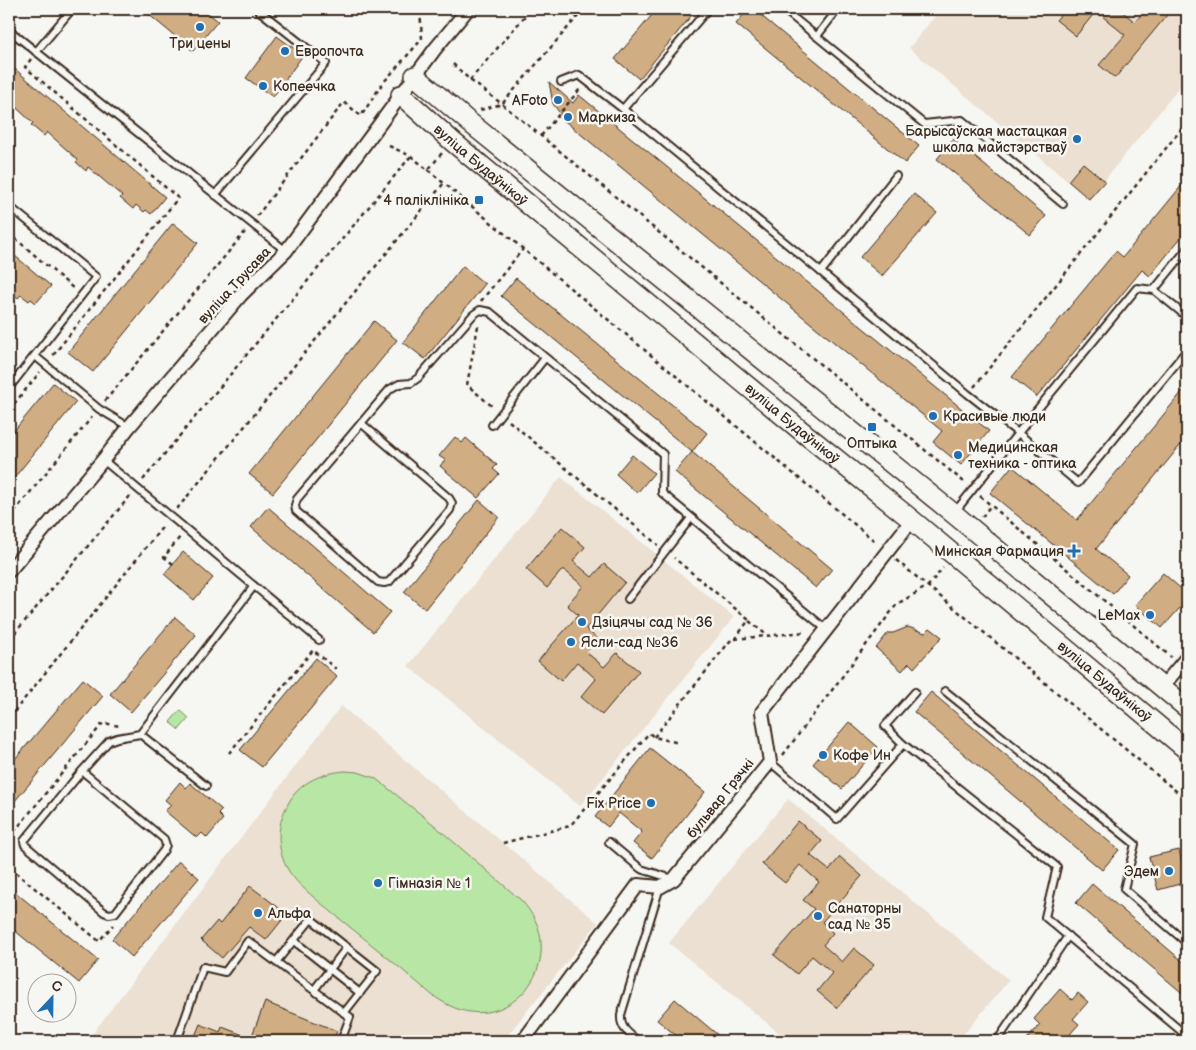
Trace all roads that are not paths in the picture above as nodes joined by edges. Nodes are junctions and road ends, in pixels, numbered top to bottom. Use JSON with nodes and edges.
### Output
{"nodes":[{"id":1,"x":72,"y":9,"type":"edge"},
{"id":2,"x":257,"y":9,"type":"edge"},
{"id":3,"x":468,"y":9,"type":"edge"},
{"id":4,"x":708,"y":9,"type":"edge"},
{"id":5,"x":784,"y":9,"type":"edge"},
{"id":6,"x":838,"y":9,"type":"edge"},
{"id":7,"x":9,"y":30,"type":"edge"},
{"id":8,"x":816,"y":36,"type":"junction"},
{"id":9,"x":36,"y":52,"type":"junction"},
{"id":10,"x":415,"y":76,"type":"junction"},
{"id":11,"x":561,"y":82,"type":"dead end"},
{"id":12,"x":401,"y":95,"type":"junction"},
{"id":13,"x":623,"y":109,"type":"junction"},
{"id":14,"x":896,"y":176,"type":"dead end"},
{"id":15,"x":215,"y":195,"type":"junction"},
{"id":16,"x":1063,"y":204,"type":"dead end"},
{"id":17,"x":9,"y":206,"type":"edge"},
{"id":18,"x":1187,"y":249,"type":"edge"},
{"id":19,"x":286,"y":251,"type":"junction"},
{"id":20,"x":821,"y":272,"type":"junction"},
{"id":21,"x":1154,"y":290,"type":"junction"},
{"id":22,"x":1187,"y":317,"type":"edge"},
{"id":23,"x":1187,"y":350,"type":"edge"},
{"id":24,"x":35,"y":356,"type":"junction"},
{"id":25,"x":545,"y":358,"type":"junction"},
{"id":26,"x":9,"y":388,"type":"edge"},
{"id":27,"x":823,"y":409,"type":"junction"},
{"id":28,"x":361,"y":423,"type":"junction"},
{"id":29,"x":492,"y":425,"type":"dead end"},
{"id":30,"x":129,"y":427,"type":"junction"},
{"id":31,"x":804,"y":433,"type":"junction"},
{"id":32,"x":1018,"y":433,"type":"junction"},
{"id":33,"x":104,"y":460,"type":"junction"},
{"id":34,"x":954,"y":514,"type":"junction"},
{"id":35,"x":691,"y":518,"type":"junction"},
{"id":36,"x":912,"y":520,"type":"junction"},
{"id":37,"x":9,"y":571,"type":"edge"},
{"id":38,"x":254,"y":586,"type":"junction"},
{"id":39,"x":628,"y":599,"type":"dead end"},
{"id":40,"x":827,"y":630,"type":"junction"},
{"id":41,"x":319,"y":640,"type":"dead end"},
{"id":42,"x":1184,"y":661,"type":"edge"},
{"id":43,"x":1163,"y":686,"type":"junction"},
{"id":44,"x":946,"y":691,"type":"dead end"},
{"id":45,"x":915,"y":692,"type":"dead end"},
{"id":46,"x":1187,"y":708,"type":"edge"},
{"id":47,"x":1142,"y":712,"type":"junction"},
{"id":48,"x":140,"y":734,"type":"junction"},
{"id":49,"x":903,"y":744,"type":"junction"},
{"id":50,"x":1187,"y":750,"type":"edge"},
{"id":51,"x":773,"y":764,"type":"junction"},
{"id":52,"x":82,"y":770,"type":"junction"},
{"id":53,"x":206,"y":786,"type":"dead end"},
{"id":54,"x":609,"y":842,"type":"dead end"},
{"id":55,"x":674,"y":879,"type":"junction"},
{"id":56,"x":660,"y":887,"type":"junction"},
{"id":57,"x":1068,"y":936,"type":"junction"},
{"id":58,"x":294,"y":941,"type":"junction"},
{"id":59,"x":1187,"y":943,"type":"edge"},
{"id":60,"x":347,"y":947,"type":"junction"},
{"id":61,"x":276,"y":962,"type":"junction"},
{"id":62,"x":329,"y":969,"type":"junction"},
{"id":63,"x":314,"y":990,"type":"junction"},
{"id":64,"x":360,"y":993,"type":"junction"},
{"id":65,"x":344,"y":1013,"type":"junction"},
{"id":66,"x":1187,"y":1036,"type":"edge"},
{"id":67,"x":177,"y":1041,"type":"edge"},
{"id":68,"x":341,"y":1041,"type":"edge"},
{"id":69,"x":523,"y":1041,"type":"edge"},
{"id":70,"x":638,"y":1041,"type":"edge"},
{"id":71,"x":997,"y":1041,"type":"edge"}],
"edges":[{"from":1,"to":9,"type":"lane"},
{"from":2,"to":15,"type":"lane"},
{"from":3,"to":10,"type":"street","name":"вуліца Трусава"},
{"from":4,"to":13,"type":"lane"},
{"from":5,"to":8,"type":"lane"},
{"from":6,"to":8,"type":"lane"},
{"from":7,"to":9,"type":"lane"},
{"from":8,"to":16,"type":"lane"},
{"from":9,"to":15,"type":"lane"},
{"from":10,"to":12,"type":"street","name":"вуліца Трусава"},
{"from":10,"to":27,"type":"street","name":"вуліца Будаўнікоў"},
{"from":11,"to":13,"type":"lane"},
{"from":12,"to":19,"type":"street","name":"вуліца Трусава"},
{"from":12,"to":31,"type":"street","name":"вуліца Будаўнікоў"},
{"from":13,"to":20,"type":"lane"},
{"from":14,"to":20,"type":"lane"},
{"from":15,"to":19,"type":"lane"},
{"from":17,"to":24,"type":"lane"},
{"from":18,"to":21,"type":"lane"},
{"from":19,"to":30,"type":"street","name":"вуліца Трусава"},
{"from":20,"to":32,"type":"lane"},
{"from":21,"to":22,"type":"lane"},
{"from":21,"to":32,"type":"lane"},
{"from":23,"to":32,"type":"lane"},
{"from":24,"to":26,"type":"lane"},
{"from":24,"to":30,"type":"lane"},
{"from":25,"to":28,"type":"lane"},
{"from":25,"to":29,"type":"lane"},
{"from":25,"to":35,"type":"lane"},
{"from":27,"to":31,"type":"street"},
{"from":27,"to":34,"type":"street","name":"вуліца Будаўнікоў"},
{"from":28,"to":28,"type":"lane"},
{"from":30,"to":33,"type":"street","name":"вуліца Трусава"},
{"from":31,"to":36,"type":"street","name":"вуліца Будаўнікоў"},
{"from":32,"to":34,"type":"lane"},
{"from":33,"to":37,"type":"street","name":"вуліца Трусава"},
{"from":33,"to":38,"type":"lane"},
{"from":34,"to":43,"type":"street","name":"вуліца Будаўнікоў"},
{"from":35,"to":39,"type":"lane"},
{"from":35,"to":40,"type":"lane"},
{"from":36,"to":40,"type":"street","name":"бульвар Грэчкі"},
{"from":36,"to":47,"type":"street","name":"вуліца Будаўнікоў"},
{"from":38,"to":41,"type":"lane"},
{"from":38,"to":48,"type":"lane"},
{"from":40,"to":51,"type":"street","name":"бульвар Грэчкі"},
{"from":42,"to":43,"type":"street"},
{"from":43,"to":46,"type":"street","name":"вуліца Будаўнікоў"},
{"from":43,"to":47,"type":"street"},
{"from":44,"to":59,"type":"lane"},
{"from":45,"to":49,"type":"lane"},
{"from":47,"to":50,"type":"street","name":"вуліца Будаўнікоў"},
{"from":48,"to":52,"type":"lane"},
{"from":48,"to":53,"type":"lane"},
{"from":49,"to":51,"type":"lane"},
{"from":49,"to":57,"type":"lane"},
{"from":51,"to":55,"type":"street","name":"бульвар Грэчкі"},
{"from":52,"to":52,"type":"lane"},
{"from":54,"to":55,"type":"lane"},
{"from":55,"to":56,"type":"street","name":"бульвар Грэчкі"},
{"from":56,"to":69,"type":"street","name":"бульвар Грэчкі"},
{"from":56,"to":70,"type":"lane"},
{"from":57,"to":66,"type":"lane"},
{"from":57,"to":71,"type":"lane"},
{"from":58,"to":60,"type":"lane"},
{"from":58,"to":61,"type":"lane"},
{"from":58,"to":62,"type":"lane"},
{"from":60,"to":62,"type":"lane"},
{"from":60,"to":64,"type":"lane"},
{"from":61,"to":63,"type":"lane"},
{"from":61,"to":67,"type":"lane"},
{"from":62,"to":63,"type":"lane"},
{"from":62,"to":64,"type":"lane"},
{"from":63,"to":65,"type":"lane"},
{"from":64,"to":65,"type":"lane"},
{"from":65,"to":68,"type":"lane"}]}
